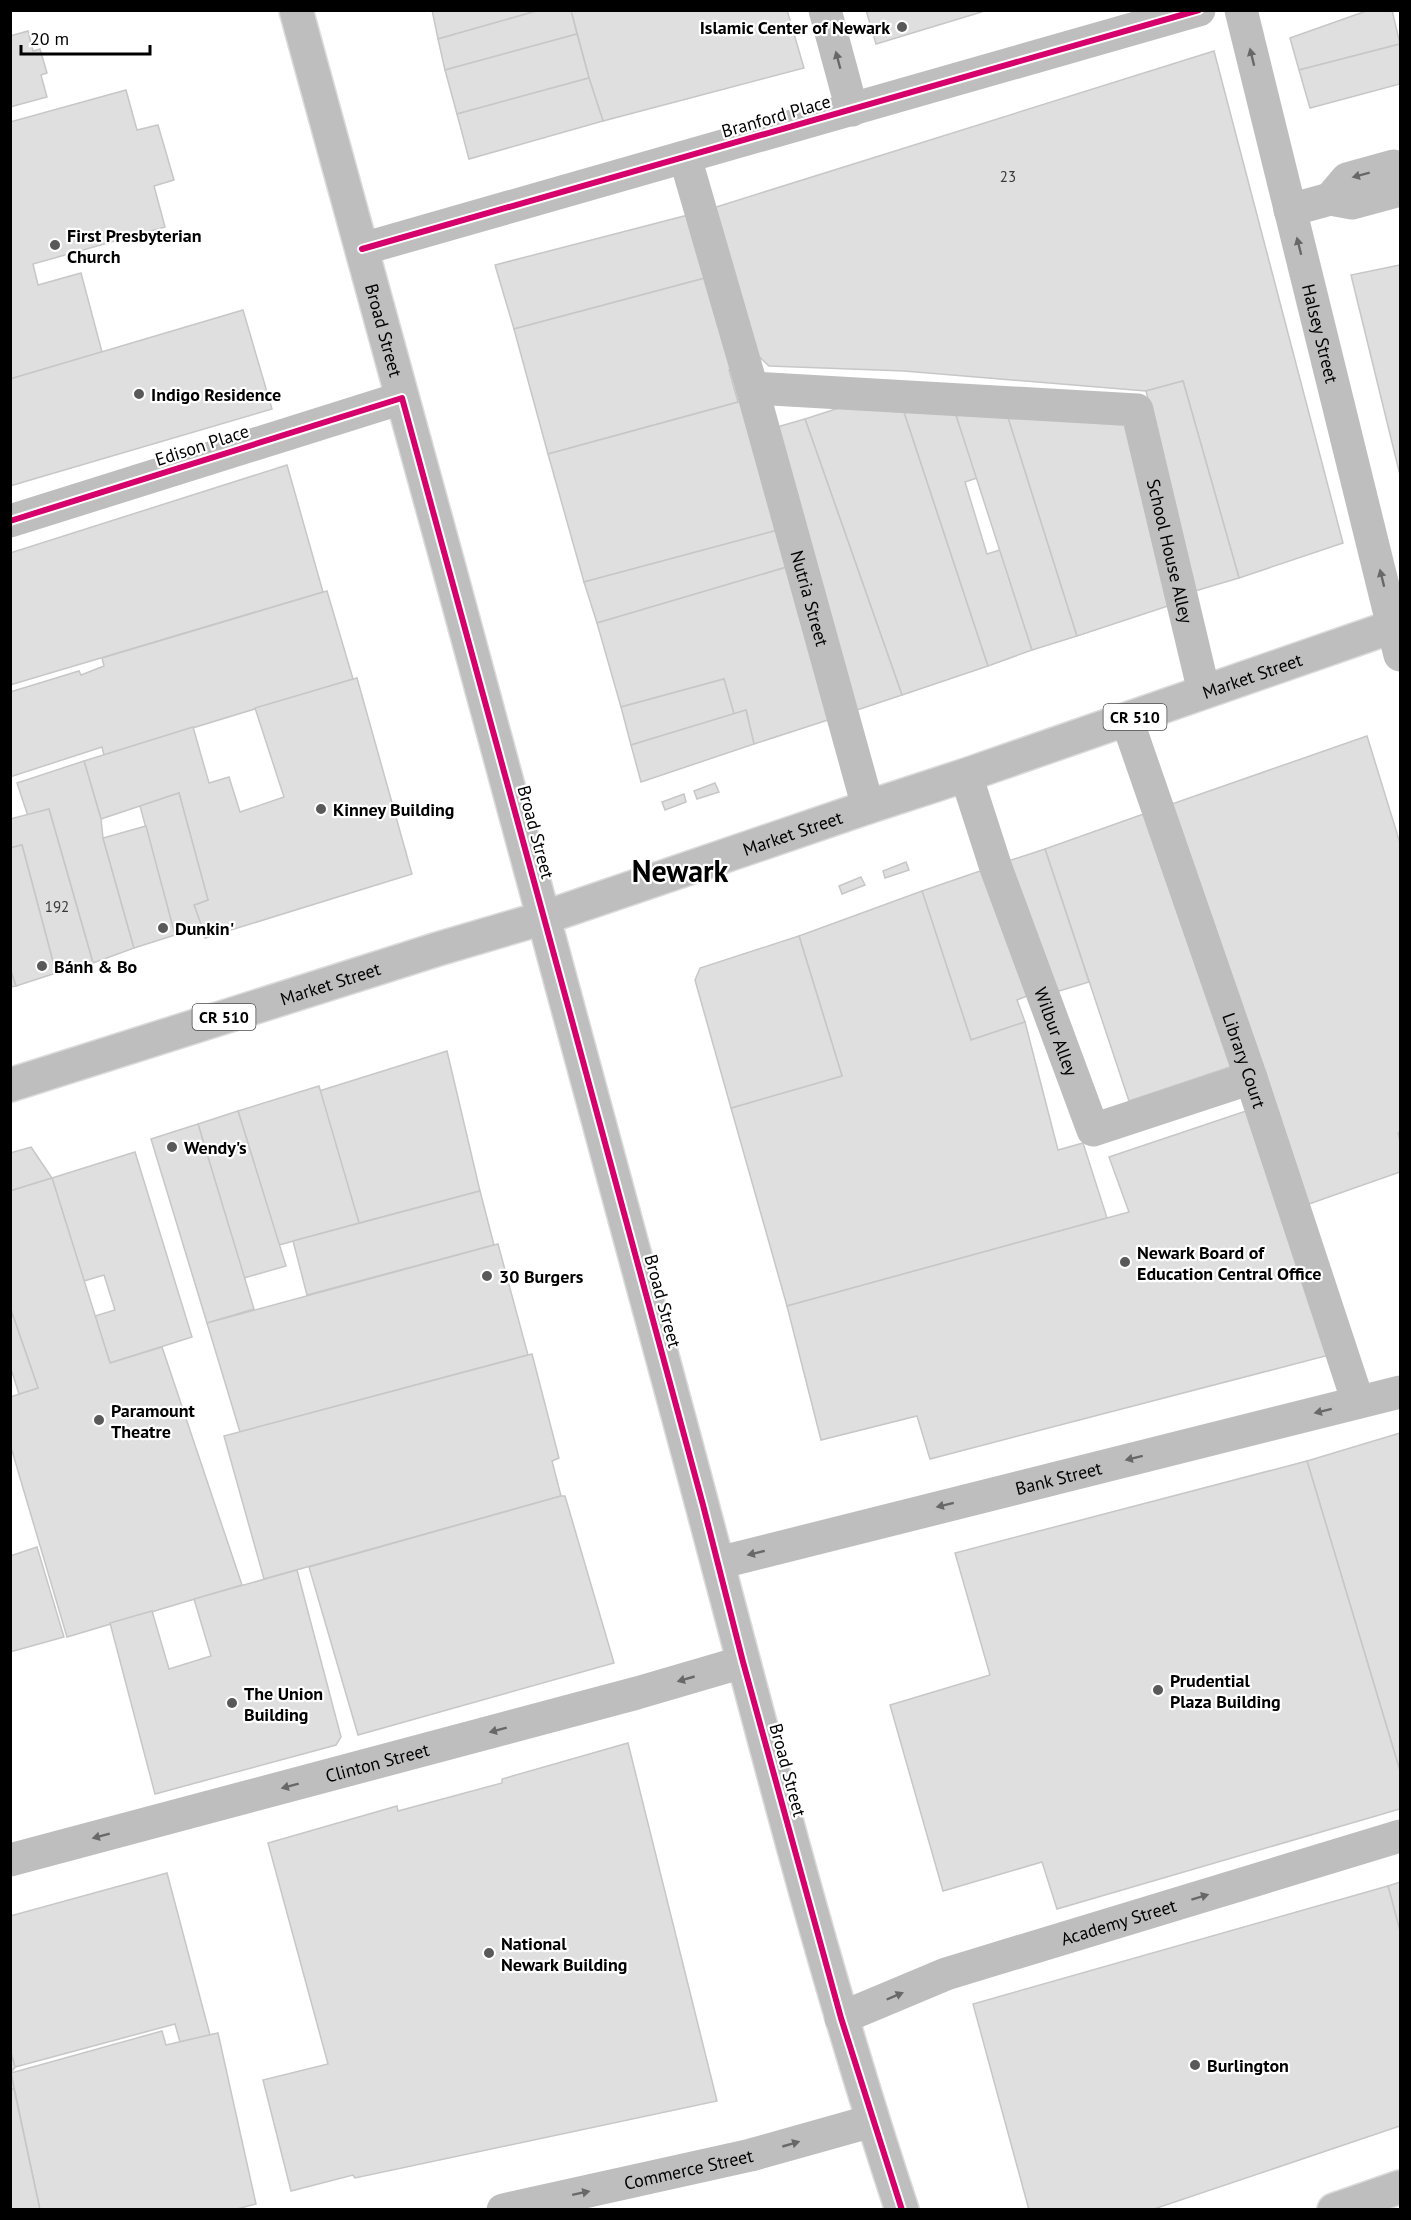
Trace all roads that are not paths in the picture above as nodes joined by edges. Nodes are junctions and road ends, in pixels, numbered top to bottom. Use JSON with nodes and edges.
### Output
{"nodes":[{"id":1,"x":296,"y":10,"type":"edge"},
{"id":2,"x":825,"y":10,"type":"edge"},
{"id":3,"x":1198,"y":10,"type":"edge"},
{"id":4,"x":1241,"y":10,"type":"edge"},
{"id":5,"x":852,"y":110,"type":"junction"},
{"id":6,"x":685,"y":157,"type":"junction"},
{"id":7,"x":1401,"y":170,"type":"edge"},
{"id":8,"x":1401,"y":190,"type":"edge"},
{"id":9,"x":1330,"y":199,"type":"junction"},
{"id":10,"x":1290,"y":210,"type":"junction"},
{"id":11,"x":362,"y":249,"type":"junction"},
{"id":12,"x":752,"y":388,"type":"junction"},
{"id":13,"x":402,"y":398,"type":"junction"},
{"id":14,"x":10,"y":521,"type":"edge"},
{"id":15,"x":1398,"y":635,"type":"edge"},
{"id":16,"x":1204,"y":692,"type":"junction"},
{"id":17,"x":1127,"y":720,"type":"junction"},
{"id":18,"x":966,"y":776,"type":"junction"},
{"id":19,"x":868,"y":807,"type":"junction"},
{"id":20,"x":543,"y":918,"type":"junction"},
{"id":21,"x":1251,"y":1078,"type":"junction"},
{"id":22,"x":10,"y":1085,"type":"edge"},
{"id":23,"x":1401,"y":1392,"type":"edge"},
{"id":24,"x":1358,"y":1402,"type":"junction"},
{"id":25,"x":718,"y":1563,"type":"junction"},
{"id":26,"x":742,"y":1662,"type":"junction"},
{"id":27,"x":1401,"y":1836,"type":"edge"},
{"id":28,"x":10,"y":1860,"type":"edge"},
{"id":29,"x":841,"y":2018,"type":"junction"},
{"id":30,"x":872,"y":2121,"type":"junction"},
{"id":31,"x":1401,"y":2187,"type":"edge"},
{"id":32,"x":503,"y":2210,"type":"edge"},
{"id":33,"x":902,"y":2210,"type":"edge"},
{"id":34,"x":1334,"y":2210,"type":"edge"}],
"edges":[{"from":1,"to":11,"type":"street","name":"Broad Street"},
{"from":5,"to":2,"type":"street","one_way":true},
{"from":3,"to":5,"type":"street","name":"Branford Place"},
{"from":10,"to":4,"type":"street","name":"Halsey Street","one_way":true},
{"from":5,"to":6,"type":"street","name":"Branford Place"},
{"from":6,"to":11,"type":"street","name":"Branford Place"},
{"from":6,"to":12,"type":"street","name":"Nutria Street"},
{"from":7,"to":9,"type":"street","one_way":true},
{"from":8,"to":9,"type":"street"},
{"from":9,"to":10,"type":"street"},
{"from":15,"to":10,"type":"street","name":"Halsey Street","one_way":true},
{"from":11,"to":13,"type":"street","name":"Broad Street"},
{"from":12,"to":16,"type":"street","name":"School House Alley"},
{"from":12,"to":19,"type":"street","name":"Nutria Street"},
{"from":13,"to":14,"type":"street","name":"Edison Place"},
{"from":13,"to":20,"type":"street","name":"Broad Street"},
{"from":15,"to":16,"type":"street","name":"Market Street","number":"CR 510"},
{"from":16,"to":17,"type":"street","name":"Market Street","number":"CR 510"},
{"from":17,"to":18,"type":"street","name":"Market Street","number":"CR 510"},
{"from":17,"to":21,"type":"street","name":"Library Court"},
{"from":18,"to":19,"type":"street","name":"Market Street","number":"CR 510"},
{"from":18,"to":21,"type":"street","name":"Wilbur Alley"},
{"from":19,"to":20,"type":"street","name":"Market Street","number":"CR 510"},
{"from":20,"to":22,"type":"street","name":"Market Street","number":"CR 510"},
{"from":20,"to":25,"type":"street","name":"Broad Street"},
{"from":21,"to":24,"type":"street","name":"Library Court"},
{"from":23,"to":24,"type":"street","name":"Bank Street"},
{"from":24,"to":25,"type":"street","name":"Bank Street","one_way":true},
{"from":25,"to":26,"type":"street","name":"Broad Street"},
{"from":26,"to":28,"type":"street","name":"Clinton Street","one_way":true},
{"from":26,"to":29,"type":"street","name":"Broad Street"},
{"from":29,"to":27,"type":"street","name":"Academy Street","one_way":true},
{"from":29,"to":30,"type":"street","name":"Broad Street"},
{"from":32,"to":30,"type":"street","name":"Commerce Street","one_way":true},
{"from":30,"to":33,"type":"street","name":"Broad Street"},
{"from":31,"to":34,"type":"street"}]}
